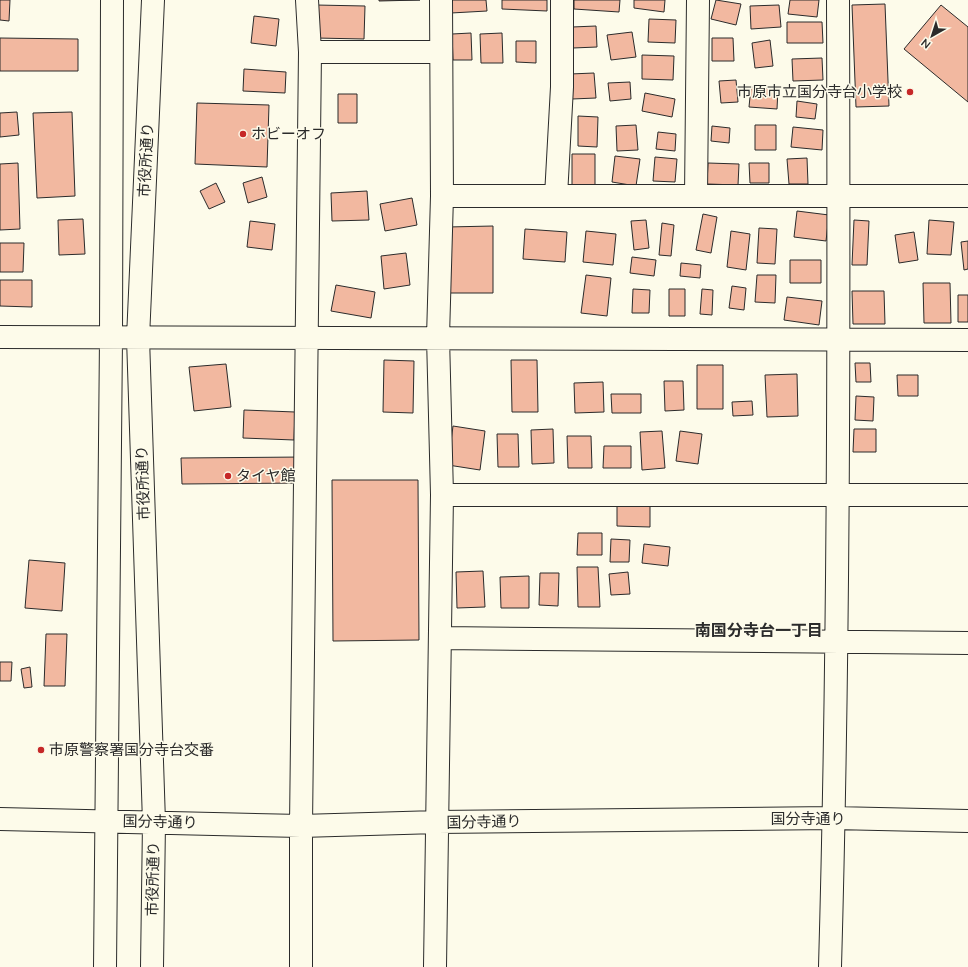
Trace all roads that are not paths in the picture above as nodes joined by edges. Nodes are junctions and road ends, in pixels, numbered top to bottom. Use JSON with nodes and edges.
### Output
{"nodes":[{"id":1,"x":112,"y":0,"type":"edge"},
{"id":2,"x":153,"y":0,"type":"edge"},
{"id":3,"x":307,"y":0,"type":"edge"},
{"id":4,"x":441,"y":0,"type":"edge"},
{"id":5,"x":562,"y":0,"type":"edge"},
{"id":6,"x":698,"y":0,"type":"edge"},
{"id":7,"x":838,"y":0,"type":"edge"},
{"id":8,"x":310,"y":52,"type":"junction"},
{"id":9,"x":441,"y":52,"type":"junction"},
{"id":10,"x":442,"y":196,"type":"junction"},
{"id":11,"x":556,"y":196,"type":"junction"},
{"id":12,"x":696,"y":196,"type":"junction"},
{"id":13,"x":838,"y":196,"type":"junction"},
{"id":14,"x":968,"y":196,"type":"edge"},
{"id":15,"x":0,"y":337,"type":"edge"},
{"id":16,"x":438,"y":337,"type":"junction"},
{"id":17,"x":111,"y":338,"type":"junction"},
{"id":18,"x":138,"y":338,"type":"junction"},
{"id":19,"x":308,"y":338,"type":"junction"},
{"id":20,"x":838,"y":339,"type":"junction"},
{"id":21,"x":968,"y":340,"type":"edge"},
{"id":22,"x":442,"y":495,"type":"junction"},
{"id":23,"x":836,"y":495,"type":"junction"},
{"id":24,"x":968,"y":495,"type":"edge"},
{"id":25,"x":441,"y":638,"type":"junction"},
{"id":26,"x":836,"y":642,"type":"junction"},
{"id":27,"x":968,"y":643,"type":"edge"},
{"id":28,"x":834,"y":818,"type":"junction"},
{"id":29,"x":0,"y":819,"type":"edge"},
{"id":30,"x":968,"y":820,"type":"edge"},
{"id":31,"x":106,"y":821,"type":"junction"},
{"id":32,"x":154,"y":822,"type":"junction"},
{"id":33,"x":436,"y":822,"type":"junction"},
{"id":34,"x":301,"y":826,"type":"junction"},
{"id":35,"x":105,"y":967,"type":"edge"},
{"id":36,"x":152,"y":967,"type":"edge"},
{"id":37,"x":301,"y":967,"type":"edge"},
{"id":38,"x":435,"y":967,"type":"edge"},
{"id":39,"x":830,"y":967,"type":"edge"}],
"edges":[{"from":1,"to":17,"type":"street","name":"市役所通り"},
{"from":2,"to":18,"type":"street","name":"市役所通り"},
{"from":3,"to":8,"type":"street"},
{"from":4,"to":9,"type":"street"},
{"from":5,"to":11,"type":"street"},
{"from":6,"to":12,"type":"street"},
{"from":7,"to":13,"type":"street"},
{"from":8,"to":9,"type":"street"},
{"from":8,"to":19,"type":"street"},
{"from":9,"to":10,"type":"street"},
{"from":10,"to":11,"type":"street"},
{"from":10,"to":16,"type":"street"},
{"from":11,"to":12,"type":"street"},
{"from":12,"to":13,"type":"street"},
{"from":13,"to":14,"type":"street"},
{"from":13,"to":20,"type":"street"},
{"from":15,"to":17,"type":"street"},
{"from":16,"to":19,"type":"street"},
{"from":16,"to":20,"type":"street"},
{"from":16,"to":22,"type":"street"},
{"from":17,"to":18,"type":"street"},
{"from":17,"to":31,"type":"street","name":"市役所通り"},
{"from":18,"to":19,"type":"street"},
{"from":18,"to":32,"type":"street","name":"市役所通り"},
{"from":19,"to":34,"type":"street"},
{"from":20,"to":21,"type":"street"},
{"from":20,"to":23,"type":"street"},
{"from":22,"to":23,"type":"street"},
{"from":22,"to":25,"type":"street"},
{"from":23,"to":24,"type":"street"},
{"from":23,"to":26,"type":"street"},
{"from":25,"to":26,"type":"street"},
{"from":25,"to":33,"type":"street"},
{"from":26,"to":27,"type":"street"},
{"from":26,"to":28,"type":"street"},
{"from":28,"to":30,"type":"street","name":"国分寺通り"},
{"from":28,"to":33,"type":"street","name":"国分寺通り"},
{"from":28,"to":39,"type":"street"},
{"from":29,"to":31,"type":"street","name":"国分寺通り"},
{"from":31,"to":32,"type":"street","name":"国分寺通り"},
{"from":31,"to":35,"type":"street","name":"市役所通り"},
{"from":32,"to":34,"type":"street","name":"国分寺通り"},
{"from":32,"to":36,"type":"street","name":"市役所通り"},
{"from":33,"to":34,"type":"street","name":"国分寺通り"},
{"from":33,"to":38,"type":"street"},
{"from":34,"to":37,"type":"street"}]}
